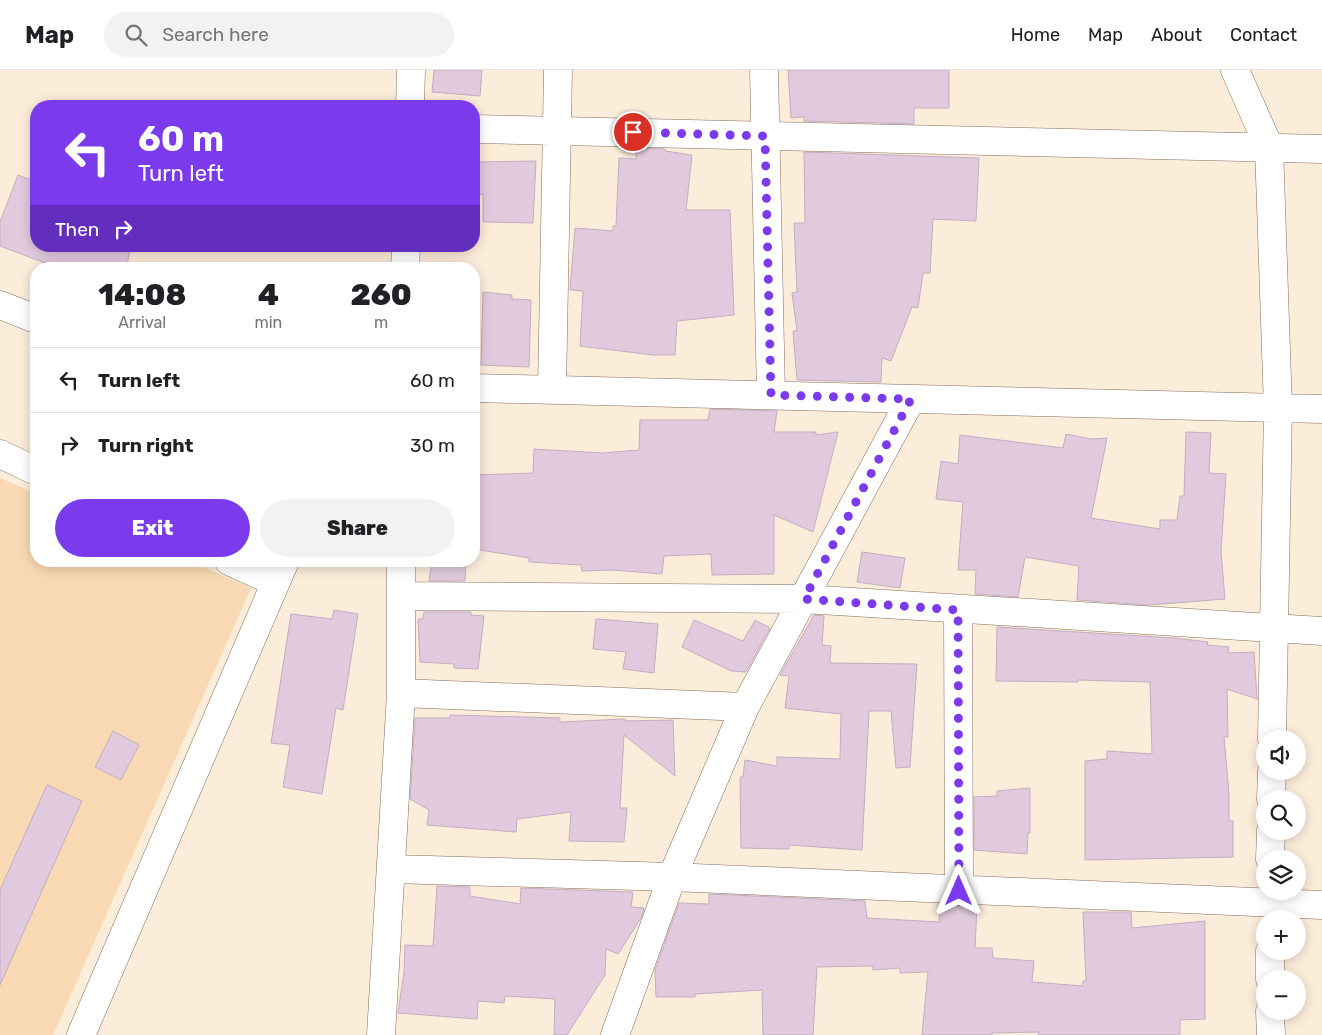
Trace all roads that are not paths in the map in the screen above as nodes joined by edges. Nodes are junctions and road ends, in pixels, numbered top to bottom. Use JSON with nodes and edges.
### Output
{"nodes":[{"id":1,"x":411,"y":70,"type":"edge"},
{"id":2,"x":558,"y":70,"type":"edge"},
{"id":3,"x":764,"y":70,"type":"edge"},
{"id":4,"x":1235,"y":70,"type":"edge"},
{"id":5,"x":410,"y":100,"type":"edge"},
{"id":6,"x":480,"y":129,"type":"edge"},
{"id":7,"x":557,"y":131,"type":"junction"},
{"id":8,"x":765,"y":136,"type":"junction"},
{"id":9,"x":1269,"y":147,"type":"junction"},
{"id":10,"x":1322,"y":149,"type":"edge"},
{"id":11,"x":0,"y":305,"type":"edge"},
{"id":12,"x":30,"y":317,"type":"edge"},
{"id":13,"x":480,"y":388,"type":"edge"},
{"id":14,"x":552,"y":390,"type":"junction"},
{"id":15,"x":771,"y":395,"type":"junction"},
{"id":16,"x":911,"y":399,"type":"junction"},
{"id":17,"x":1278,"y":408,"type":"junction"},
{"id":18,"x":1322,"y":409,"type":"edge"},
{"id":19,"x":0,"y":454,"type":"edge"},
{"id":20,"x":30,"y":468,"type":"edge"},
{"id":21,"x":257,"y":567,"type":"edge"},
{"id":22,"x":401,"y":567,"type":"edge"},
{"id":23,"x":280,"y":572,"type":"edge"},
{"id":24,"x":401,"y":596,"type":"junction"},
{"id":25,"x":804,"y":599,"type":"junction"},
{"id":26,"x":958,"y":610,"type":"junction"},
{"id":27,"x":1273,"y":630,"type":"junction"},
{"id":28,"x":1322,"y":631,"type":"edge"},
{"id":29,"x":401,"y":693,"type":"junction"},
{"id":30,"x":745,"y":707,"type":"junction"},
{"id":31,"x":1272,"y":730,"type":"edge"},
{"id":32,"x":392,"y":869,"type":"junction"},
{"id":33,"x":672,"y":877,"type":"junction"},
{"id":34,"x":959,"y":891,"type":"junction"},
{"id":35,"x":1270,"y":904,"type":"edge"},
{"id":36,"x":1322,"y":905,"type":"edge"},
{"id":37,"x":1270,"y":1020,"type":"edge"},
{"id":38,"x":81,"y":1035,"type":"edge"},
{"id":39,"x":381,"y":1035,"type":"edge"},
{"id":40,"x":615,"y":1035,"type":"edge"},
{"id":41,"x":1271,"y":1035,"type":"edge"}],
"edges":[{"from":1,"to":5,"type":"street"},
{"from":2,"to":7,"type":"street"},
{"from":3,"to":8,"type":"street"},
{"from":4,"to":9,"type":"street"},
{"from":6,"to":7,"type":"street"},
{"from":7,"to":8,"type":"street"},
{"from":7,"to":14,"type":"street"},
{"from":8,"to":9,"type":"street"},
{"from":8,"to":15,"type":"street"},
{"from":9,"to":10,"type":"street"},
{"from":9,"to":17,"type":"street"},
{"from":11,"to":12,"type":"street"},
{"from":13,"to":14,"type":"street"},
{"from":14,"to":15,"type":"street"},
{"from":15,"to":16,"type":"street"},
{"from":16,"to":17,"type":"street"},
{"from":16,"to":25,"type":"street"},
{"from":17,"to":18,"type":"street"},
{"from":17,"to":27,"type":"street"},
{"from":19,"to":20,"type":"street"},
{"from":21,"to":23,"type":"street"},
{"from":22,"to":24,"type":"street"},
{"from":23,"to":38,"type":"street"},
{"from":24,"to":25,"type":"street"},
{"from":24,"to":29,"type":"street"},
{"from":25,"to":26,"type":"street"},
{"from":25,"to":30,"type":"street"},
{"from":26,"to":27,"type":"street"},
{"from":26,"to":34,"type":"street"},
{"from":27,"to":28,"type":"street"},
{"from":27,"to":31,"type":"street"},
{"from":29,"to":30,"type":"street"},
{"from":29,"to":32,"type":"street"},
{"from":30,"to":33,"type":"street"},
{"from":32,"to":33,"type":"street"},
{"from":32,"to":39,"type":"street"},
{"from":33,"to":34,"type":"street"},
{"from":33,"to":40,"type":"street"},
{"from":34,"to":35,"type":"street"},
{"from":35,"to":36,"type":"street"},
{"from":37,"to":41,"type":"street"}]}
